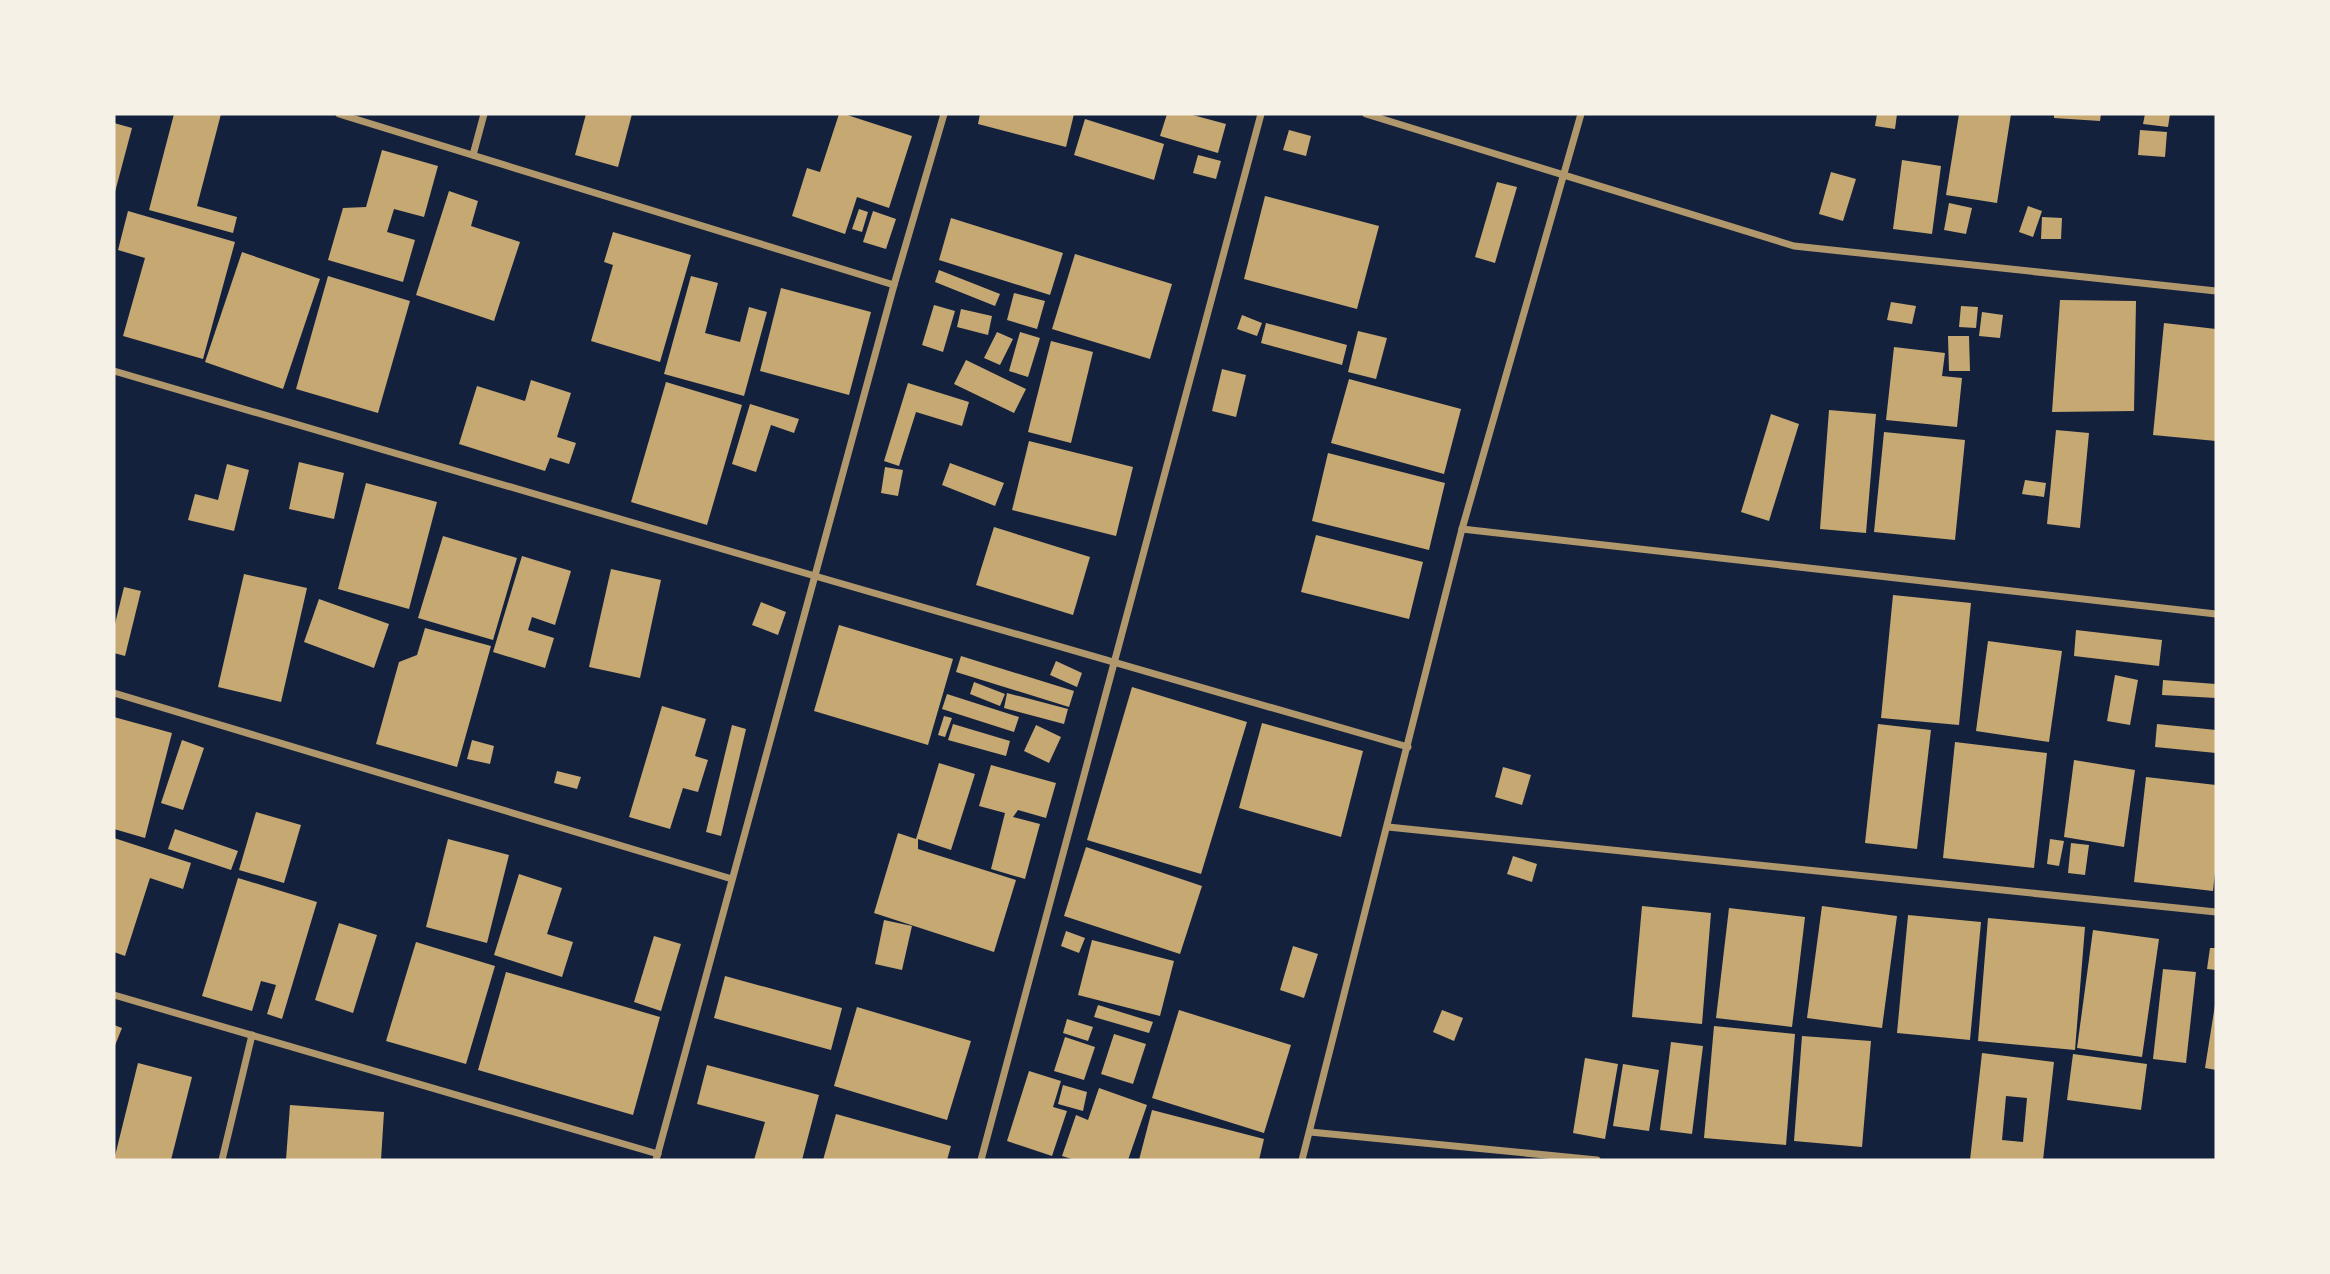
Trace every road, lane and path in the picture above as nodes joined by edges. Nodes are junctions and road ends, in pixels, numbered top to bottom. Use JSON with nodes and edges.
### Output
{"nodes":[{"id":1,"x":339,"y":114,"type":"edge"},
{"id":2,"x":484,"y":114,"type":"edge"},
{"id":3,"x":944,"y":114,"type":"edge"},
{"id":4,"x":1261,"y":114,"type":"edge"},
{"id":5,"x":1366,"y":114,"type":"edge"},
{"id":6,"x":1581,"y":114,"type":"edge"},
{"id":7,"x":473,"y":155,"type":"junction"},
{"id":8,"x":1563,"y":175,"type":"junction"},
{"id":9,"x":894,"y":285,"type":"junction"},
{"id":10,"x":2216,"y":290,"type":"edge"},
{"id":11,"x":114,"y":370,"type":"edge"},
{"id":12,"x":1462,"y":529,"type":"junction"},
{"id":13,"x":815,"y":576,"type":"junction"},
{"id":14,"x":2216,"y":614,"type":"edge"},
{"id":15,"x":1115,"y":663,"type":"junction"},
{"id":16,"x":114,"y":693,"type":"edge"},
{"id":17,"x":1408,"y":747,"type":"junction"},
{"id":18,"x":1388,"y":827,"type":"junction"},
{"id":19,"x":732,"y":878,"type":"junction"},
{"id":20,"x":2216,"y":912,"type":"edge"},
{"id":21,"x":114,"y":995,"type":"edge"},
{"id":22,"x":252,"y":1035,"type":"junction"},
{"id":23,"x":1310,"y":1132,"type":"junction"},
{"id":24,"x":657,"y":1157,"type":"edge"},
{"id":25,"x":222,"y":1160,"type":"edge"},
{"id":26,"x":981,"y":1160,"type":"edge"},
{"id":27,"x":1303,"y":1160,"type":"edge"},
{"id":28,"x":1597,"y":1160,"type":"edge"}],
"edges":[{"from":1,"to":7,"type":"street"},
{"from":2,"to":7,"type":"street"},
{"from":3,"to":9,"type":"street"},
{"from":4,"to":15,"type":"street"},
{"from":5,"to":8,"type":"street"},
{"from":6,"to":8,"type":"street"},
{"from":7,"to":9,"type":"street"},
{"from":8,"to":10,"type":"street"},
{"from":8,"to":12,"type":"street"},
{"from":9,"to":13,"type":"street"},
{"from":11,"to":13,"type":"street"},
{"from":12,"to":14,"type":"street"},
{"from":12,"to":17,"type":"street"},
{"from":13,"to":15,"type":"street"},
{"from":13,"to":19,"type":"street"},
{"from":15,"to":17,"type":"street"},
{"from":15,"to":26,"type":"street"},
{"from":16,"to":19,"type":"street"},
{"from":17,"to":18,"type":"street"},
{"from":18,"to":20,"type":"street"},
{"from":18,"to":23,"type":"street"},
{"from":19,"to":24,"type":"street"},
{"from":21,"to":22,"type":"street"},
{"from":22,"to":24,"type":"street"},
{"from":22,"to":25,"type":"street"},
{"from":23,"to":27,"type":"street"},
{"from":23,"to":28,"type":"street"}]}
